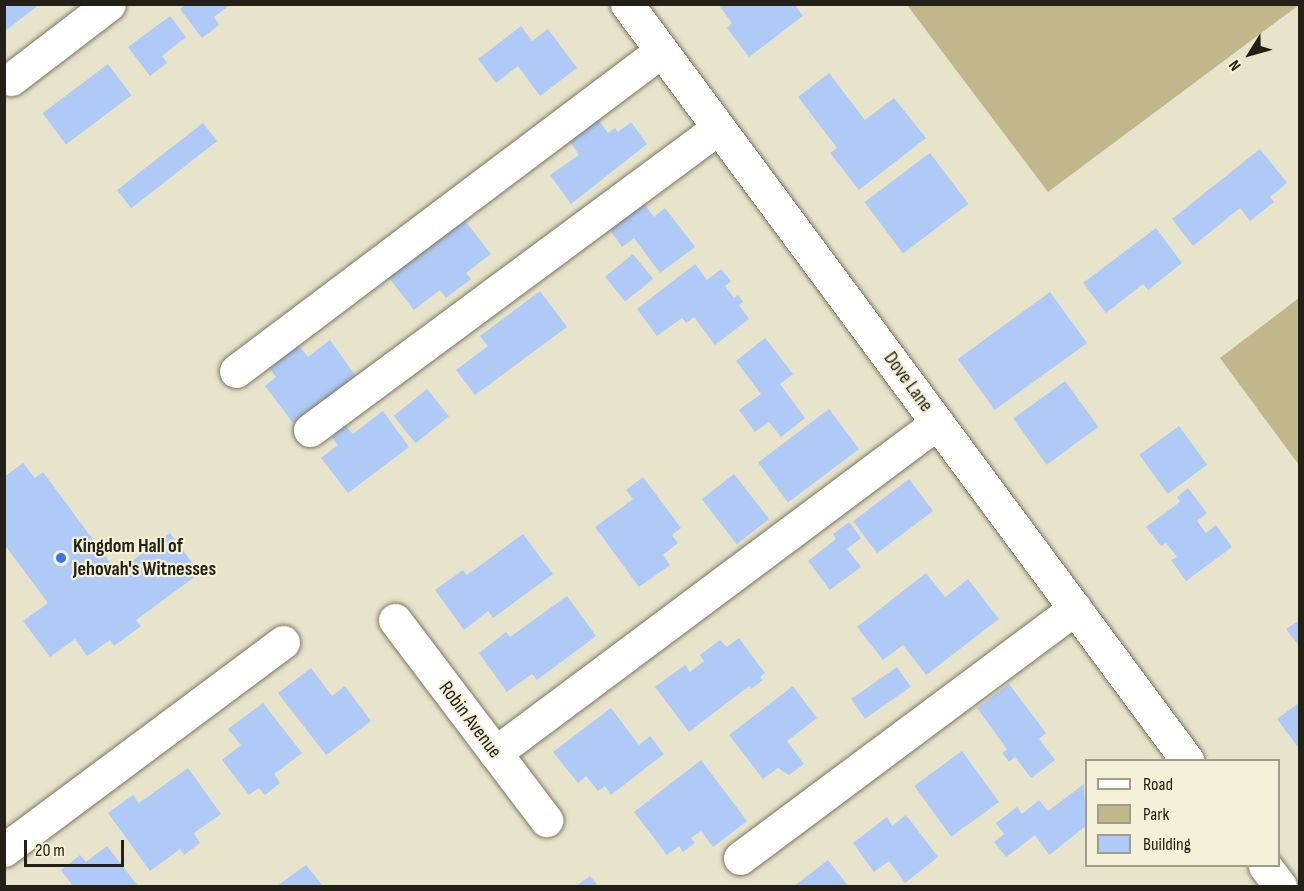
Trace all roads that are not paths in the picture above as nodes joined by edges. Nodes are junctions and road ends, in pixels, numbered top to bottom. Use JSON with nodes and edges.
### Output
{"nodes":[{"id":1,"x":109,"y":4,"type":"edge"},
{"id":2,"x":627,"y":4,"type":"edge"},
{"id":3,"x":661,"y":51,"type":"junction"},
{"id":4,"x":12,"y":79,"type":"dead end"},
{"id":5,"x":718,"y":128,"type":"junction"},
{"id":6,"x":236,"y":370,"type":"dead end"},
{"id":7,"x":937,"y":423,"type":"junction"},
{"id":8,"x":310,"y":430,"type":"dead end"},
{"id":9,"x":1075,"y":608,"type":"junction"},
{"id":10,"x":395,"y":620,"type":"dead end"},
{"id":11,"x":283,"y":642,"type":"dead end"},
{"id":12,"x":495,"y":753,"type":"junction"},
{"id":13,"x":1186,"y":759,"type":"edge"},
{"id":14,"x":546,"y":820,"type":"dead end"},
{"id":15,"x":4,"y":850,"type":"edge"},
{"id":16,"x":740,"y":858,"type":"dead end"},
{"id":17,"x":1266,"y":867,"type":"edge"},
{"id":18,"x":1280,"y":886,"type":"edge"}],
"edges":[{"from":1,"to":4,"type":"street"},
{"from":2,"to":3,"type":"street","name":"Dove Lane"},
{"from":3,"to":5,"type":"street","name":"Dove Lane"},
{"from":3,"to":6,"type":"street"},
{"from":5,"to":7,"type":"street","name":"Dove Lane"},
{"from":5,"to":8,"type":"street"},
{"from":7,"to":9,"type":"street","name":"Dove Lane"},
{"from":7,"to":12,"type":"street"},
{"from":9,"to":13,"type":"street","name":"Dove Lane"},
{"from":9,"to":16,"type":"street"},
{"from":10,"to":12,"type":"street","name":"Robin Avenue"},
{"from":11,"to":15,"type":"street"},
{"from":12,"to":14,"type":"street","name":"Robin Avenue"},
{"from":17,"to":18,"type":"street"}]}
